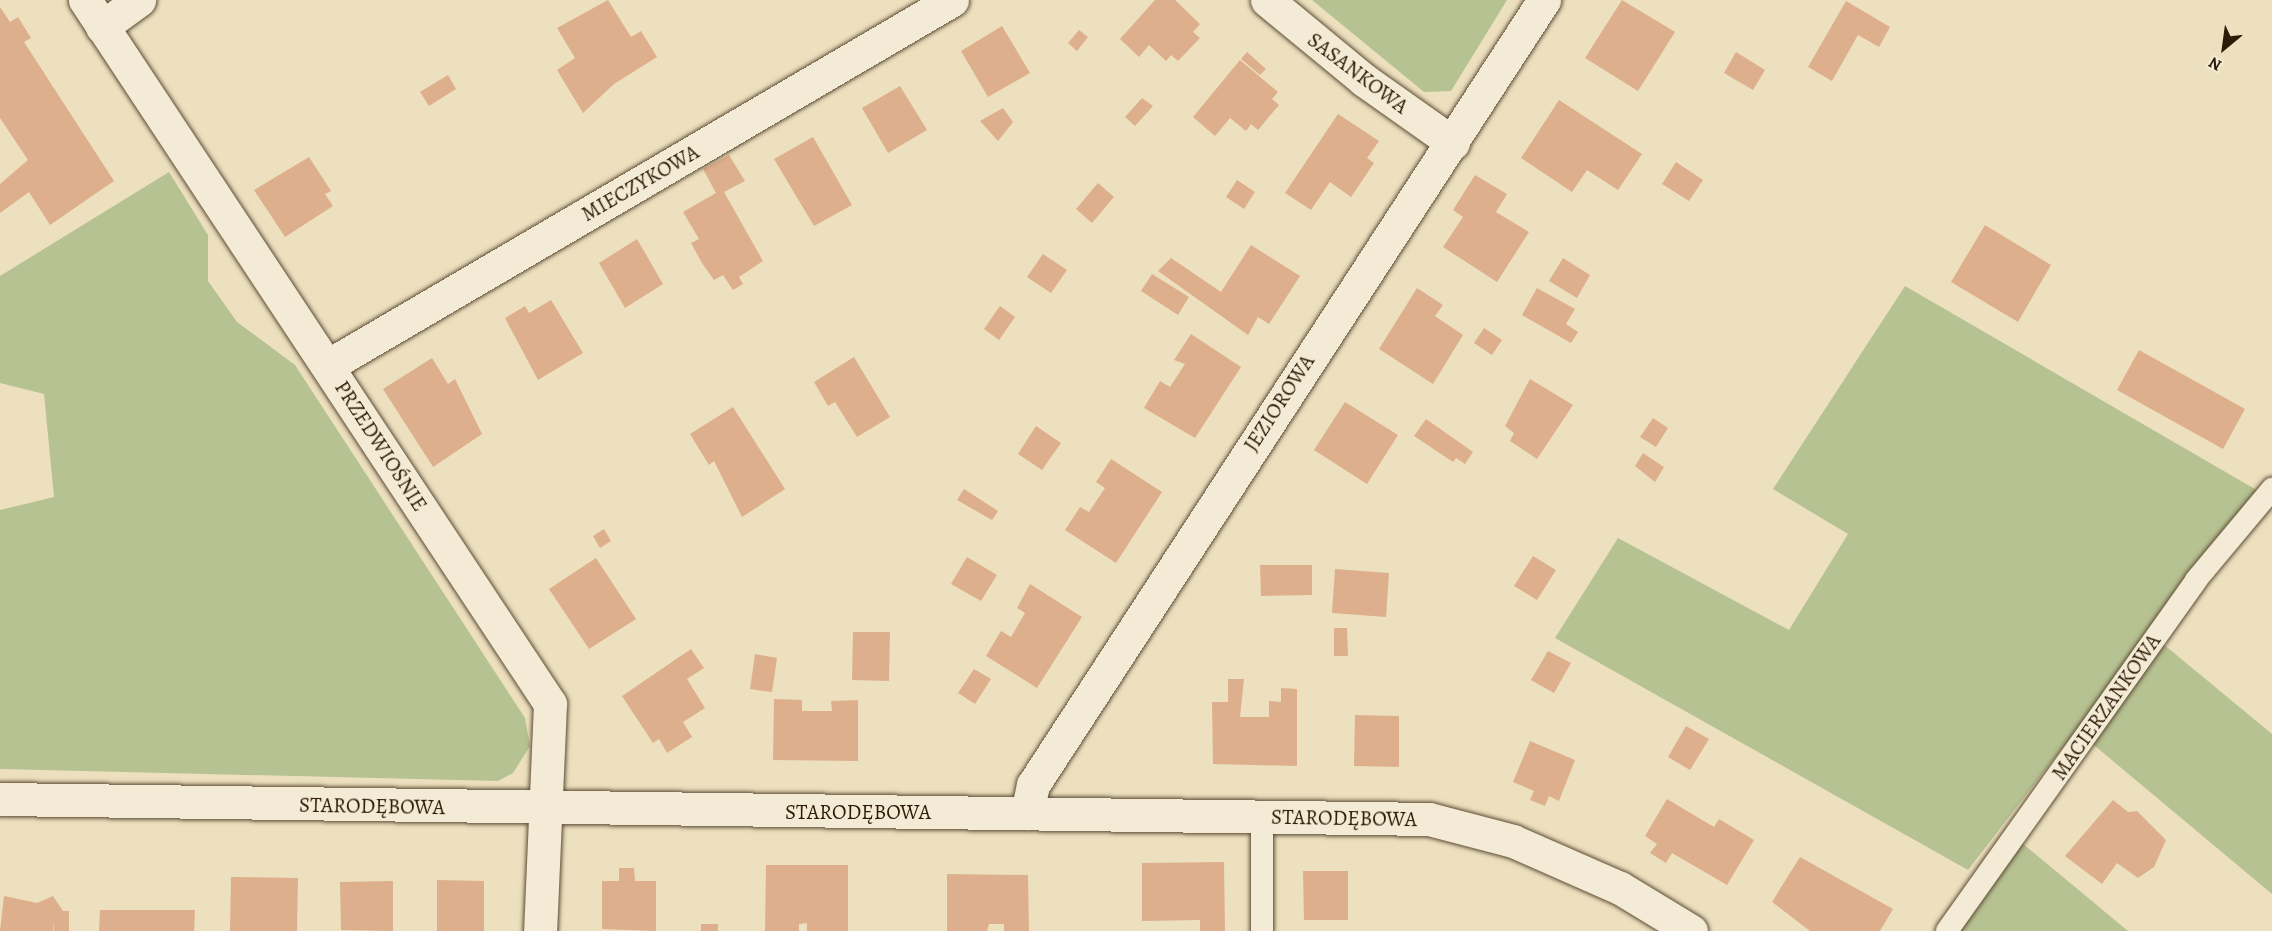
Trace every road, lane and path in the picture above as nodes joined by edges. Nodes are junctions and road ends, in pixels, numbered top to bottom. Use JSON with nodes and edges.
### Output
{"nodes":[{"id":1,"x":85,"y":0,"type":"edge"},
{"id":2,"x":139,"y":0,"type":"edge"},
{"id":3,"x":952,"y":0,"type":"edge"},
{"id":4,"x":1267,"y":0,"type":"edge"},
{"id":5,"x":1544,"y":0,"type":"edge"},
{"id":6,"x":102,"y":27,"type":"junction"},
{"id":7,"x":1453,"y":143,"type":"junction"},
{"id":8,"x":329,"y":365,"type":"junction"},
{"id":9,"x":2272,"y":489,"type":"edge"},
{"id":10,"x":0,"y":798,"type":"edge"},
{"id":11,"x":541,"y":810,"type":"junction"},
{"id":12,"x":1027,"y":813,"type":"junction"},
{"id":13,"x":1262,"y":817,"type":"junction"},
{"id":14,"x":1672,"y":926,"type":"edge"},
{"id":15,"x":540,"y":931,"type":"edge"},
{"id":16,"x":1262,"y":931,"type":"edge"},
{"id":17,"x":1947,"y":931,"type":"edge"}],
"edges":[{"from":1,"to":6,"type":"street","name":"PRZEDWIOŚNIE"},
{"from":2,"to":6,"type":"street"},
{"from":3,"to":8,"type":"street","name":"MIECZYKOWA"},
{"from":4,"to":7,"type":"street","name":"SASANKOWA"},
{"from":5,"to":7,"type":"street","name":"JEZIOROWA"},
{"from":6,"to":8,"type":"street","name":"PRZEDWIOŚNIE"},
{"from":7,"to":12,"type":"street","name":"JEZIOROWA"},
{"from":8,"to":11,"type":"street","name":"PRZEDWIOŚNIE"},
{"from":9,"to":17,"type":"lane","name":"MACIERZANKOWA"},
{"from":10,"to":11,"type":"street","name":"STARODĘBOWA"},
{"from":11,"to":12,"type":"street","name":"STARODĘBOWA"},
{"from":11,"to":15,"type":"street","name":"PRZEDWIOŚNIE"},
{"from":12,"to":13,"type":"street","name":"STARODĘBOWA"},
{"from":13,"to":14,"type":"street","name":"STARODĘBOWA"},
{"from":13,"to":16,"type":"lane"}]}
